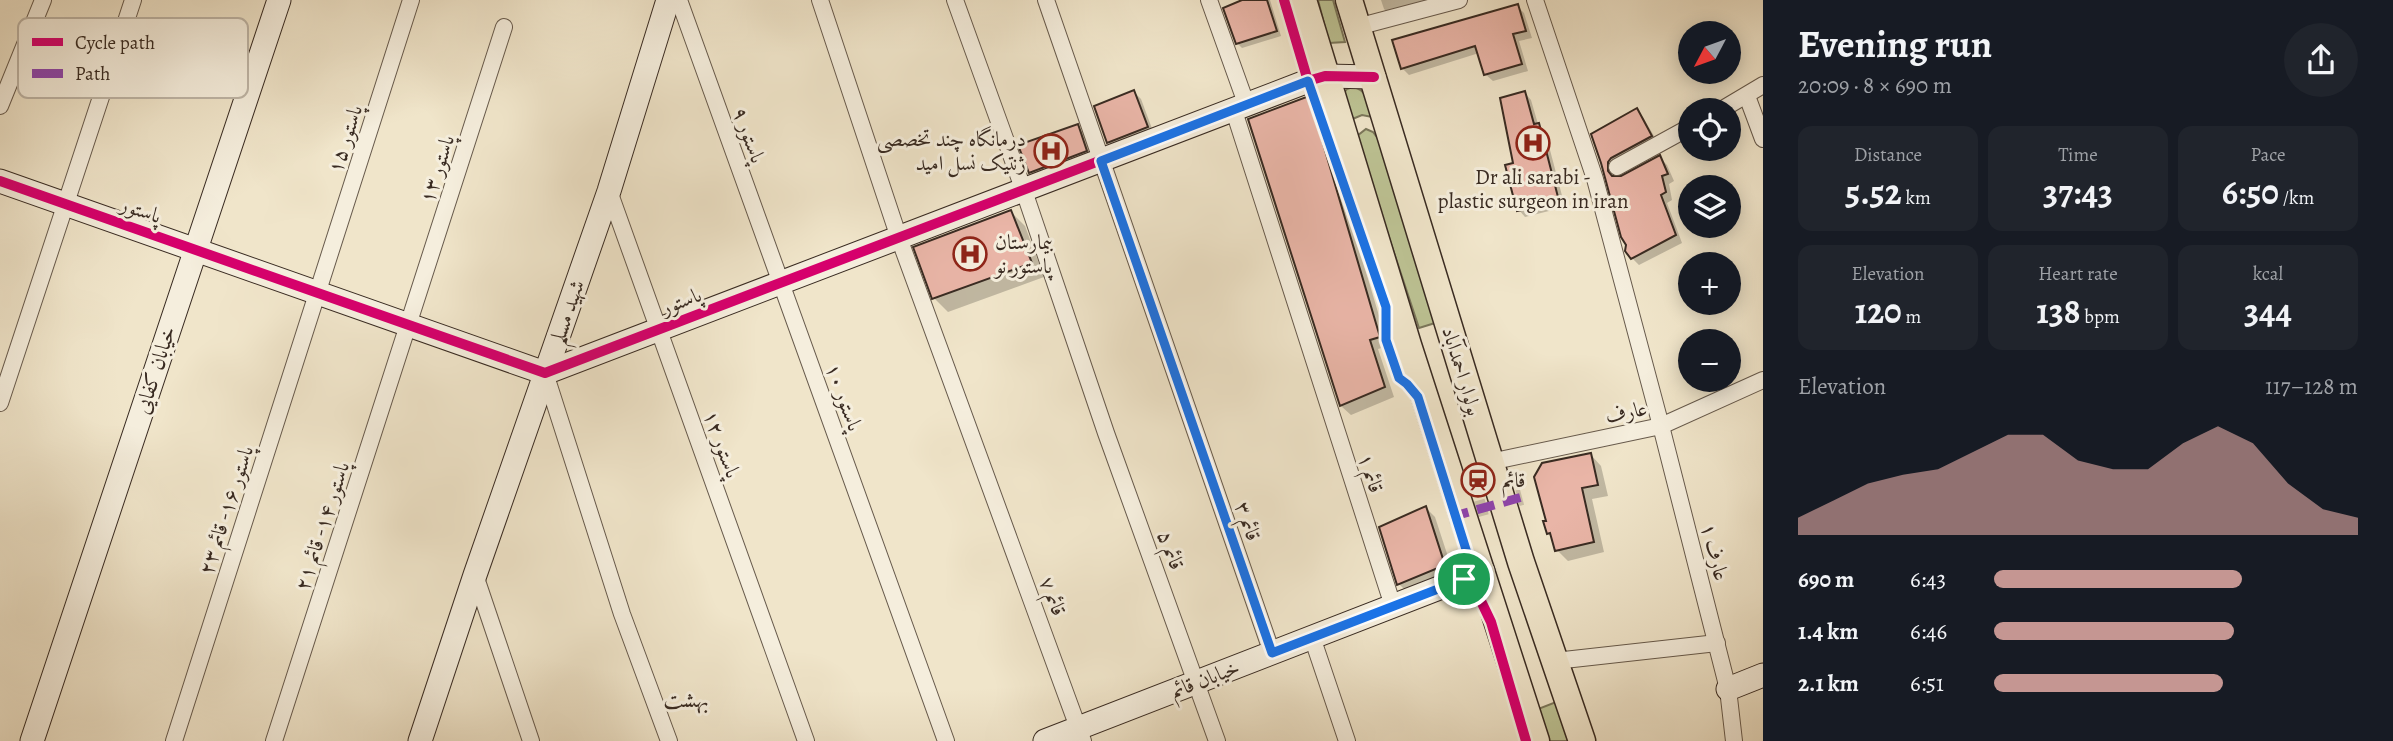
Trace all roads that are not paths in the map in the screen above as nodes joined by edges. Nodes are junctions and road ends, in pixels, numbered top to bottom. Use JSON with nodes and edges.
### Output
{"nodes":[{"id":1,"x":43,"y":0,"type":"edge"},
{"id":2,"x":133,"y":0,"type":"edge"},
{"id":3,"x":279,"y":0,"type":"edge"},
{"id":4,"x":411,"y":0,"type":"edge"},
{"id":5,"x":820,"y":0,"type":"edge"},
{"id":6,"x":955,"y":0,"type":"edge"},
{"id":7,"x":1046,"y":0,"type":"edge"},
{"id":8,"x":1209,"y":0,"type":"edge"},
{"id":9,"x":1303,"y":0,"type":"edge"},
{"id":10,"x":1349,"y":0,"type":"edge"},
{"id":11,"x":1460,"y":0,"type":"edge"},
{"id":12,"x":1535,"y":0,"type":"edge"},
{"id":13,"x":666,"y":1,"type":"edge"},
{"id":14,"x":36,"y":18,"type":"edge"},
{"id":15,"x":127,"y":18,"type":"edge"},
{"id":16,"x":504,"y":27,"type":"dead end"},
{"id":17,"x":1357,"y":27,"type":"junction"},
{"id":18,"x":18,"y":62,"type":"edge"},
{"id":19,"x":1325,"y":76,"type":"junction"},
{"id":20,"x":1374,"y":77,"type":"junction"},
{"id":21,"x":1763,"y":85,"type":"edge"},
{"id":22,"x":248,"y":92,"type":"edge"},
{"id":23,"x":1747,"y":96,"type":"junction"},
{"id":24,"x":100,"y":98,"type":"edge"},
{"id":25,"x":246,"y":98,"type":"edge"},
{"id":26,"x":1741,"y":99,"type":"edge"},
{"id":27,"x":0,"y":106,"type":"edge"},
{"id":28,"x":1240,"y":108,"type":"junction"},
{"id":29,"x":1388,"y":130,"type":"junction"},
{"id":30,"x":1678,"y":133,"type":"edge"},
{"id":31,"x":1344,"y":137,"type":"junction"},
{"id":32,"x":1763,"y":139,"type":"edge"},
{"id":33,"x":1101,"y":161,"type":"junction"},
{"id":34,"x":1616,"y":167,"type":"dead end"},
{"id":35,"x":0,"y":181,"type":"edge"},
{"id":36,"x":609,"y":191,"type":"junction"},
{"id":37,"x":1024,"y":191,"type":"junction"},
{"id":38,"x":65,"y":204,"type":"junction"},
{"id":39,"x":899,"y":238,"type":"junction"},
{"id":40,"x":195,"y":249,"type":"junction"},
{"id":41,"x":781,"y":284,"type":"junction"},
{"id":42,"x":318,"y":292,"type":"junction"},
{"id":43,"x":409,"y":323,"type":"junction"},
{"id":44,"x":659,"y":330,"type":"junction"},
{"id":45,"x":545,"y":373,"type":"junction"},
{"id":46,"x":1763,"y":380,"type":"edge"},
{"id":47,"x":0,"y":403,"type":"edge"},
{"id":48,"x":1661,"y":426,"type":"junction"},
{"id":49,"x":1490,"y":462,"type":"junction"},
{"id":50,"x":1483,"y":571,"type":"junction"},
{"id":51,"x":475,"y":575,"type":"junction"},
{"id":52,"x":1393,"y":606,"type":"junction"},
{"id":53,"x":1312,"y":638,"type":"junction"},
{"id":54,"x":1717,"y":643,"type":"junction"},
{"id":55,"x":1272,"y":653,"type":"junction"},
{"id":56,"x":1555,"y":661,"type":"junction"},
{"id":57,"x":1763,"y":675,"type":"edge"},
{"id":58,"x":1196,"y":682,"type":"junction"},
{"id":59,"x":1728,"y":689,"type":"junction"},
{"id":60,"x":1081,"y":734,"type":"edge"},
{"id":61,"x":531,"y":739,"type":"edge"},
{"id":62,"x":32,"y":741,"type":"edge"},
{"id":63,"x":174,"y":741,"type":"edge"},
{"id":64,"x":274,"y":741,"type":"edge"},
{"id":65,"x":419,"y":741,"type":"edge"},
{"id":66,"x":670,"y":741,"type":"edge"},
{"id":67,"x":806,"y":741,"type":"edge"},
{"id":68,"x":947,"y":741,"type":"edge"},
{"id":69,"x":1045,"y":741,"type":"edge"},
{"id":70,"x":1217,"y":741,"type":"edge"},
{"id":71,"x":1348,"y":741,"type":"edge"},
{"id":72,"x":1536,"y":741,"type":"edge"},
{"id":73,"x":1581,"y":741,"type":"edge"},
{"id":74,"x":1734,"y":741,"type":"edge"}],
"edges":[{"from":1,"to":14,"type":"street"},
{"from":2,"to":15,"type":"street"},
{"from":3,"to":22,"type":"street","name":"خیابان کفایی"},
{"from":4,"to":42,"type":"street","name":"پاستور ۱۵"},
{"from":5,"to":39,"type":"street","name":"قائم ۷"},
{"from":6,"to":37,"type":"street","name":"قائم ۵"},
{"from":7,"to":33,"type":"street","name":"قائم ۳"},
{"from":8,"to":28,"type":"street","name":"قائم ۱"},
{"from":9,"to":19,"type":"main road","name":"بولوار احمدآباد"},
{"from":10,"to":17,"type":"main road","name":"بولوار احمدآباد"},
{"from":11,"to":17,"type":"street"},
{"from":12,"to":48,"type":"street","name":"عارف ۱"},
{"from":13,"to":36,"type":"street","name":"شهید مسلم"},
{"from":13,"to":41,"type":"street","name":"پاستور ۹"},
{"from":16,"to":43,"type":"street","name":"پاستور ۱۳"},
{"from":17,"to":20,"type":"main road","name":"بولوار احمدآباد"},
{"from":18,"to":27,"type":"street"},
{"from":19,"to":20,"type":"street","name":"پاستور"},
{"from":19,"to":28,"type":"street","name":"پاستور"},
{"from":19,"to":31,"type":"main road","name":"بولوار احمدآباد"},
{"from":20,"to":29,"type":"main road","name":"بولوار احمدآباد"},
{"from":21,"to":23,"type":"street"},
{"from":23,"to":26,"type":"street"},
{"from":23,"to":32,"type":"street"},
{"from":24,"to":38,"type":"street"},
{"from":25,"to":40,"type":"street","name":"خیابان کفایی"},
{"from":28,"to":33,"type":"street","name":"پاستور"},
{"from":28,"to":52,"type":"street","name":"قائم ۱"},
{"from":29,"to":31,"type":"main road"},
{"from":29,"to":49,"type":"main road","name":"بولوار احمدآباد"},
{"from":30,"to":34,"type":"street"},
{"from":31,"to":50,"type":"main road","name":"بولوار احمدآباد"},
{"from":33,"to":37,"type":"street","name":"پاستور"},
{"from":33,"to":55,"type":"street","name":"قائم ۳"},
{"from":35,"to":38,"type":"street","name":"پاستور"},
{"from":36,"to":44,"type":"street","name":"پاستور ۱۲"},
{"from":36,"to":45,"type":"street","name":"شهید مسلم"},
{"from":37,"to":39,"type":"street","name":"پاستور"},
{"from":37,"to":58,"type":"street","name":"قائم ۵"},
{"from":38,"to":40,"type":"street","name":"پاستور"},
{"from":38,"to":47,"type":"street"},
{"from":39,"to":41,"type":"street","name":"پاستور"},
{"from":39,"to":60,"type":"street","name":"قائم ۷"},
{"from":40,"to":42,"type":"street","name":"پاستور"},
{"from":40,"to":62,"type":"street","name":"خیابان کفایی"},
{"from":41,"to":44,"type":"street","name":"پاستور"},
{"from":41,"to":68,"type":"street","name":"پاستور ۱۰"},
{"from":42,"to":43,"type":"street","name":"پاستور"},
{"from":42,"to":63,"type":"street","name":"پاستور ۱۶- قائم ۲۳"},
{"from":43,"to":45,"type":"street","name":"پاستور"},
{"from":43,"to":64,"type":"street","name":"پاستور ۱۴- قائم ۲۱"},
{"from":44,"to":45,"type":"street","name":"پاستور"},
{"from":44,"to":67,"type":"street","name":"پاستور ۱۲"},
{"from":45,"to":51,"type":"street","name":"شهید مسلم"},
{"from":45,"to":66,"type":"street"},
{"from":46,"to":48,"type":"street","name":"عارف"},
{"from":48,"to":49,"type":"street","name":"عارف"},
{"from":48,"to":54,"type":"street","name":"عارف ۱"},
{"from":49,"to":56,"type":"main road","name":"بولوار احمدآباد"},
{"from":50,"to":52,"type":"street","name":"خیابان قائم"},
{"from":50,"to":72,"type":"main road","name":"بولوار احمدآباد"},
{"from":51,"to":61,"type":"street"},
{"from":51,"to":65,"type":"street","name":"شهید مسلم"},
{"from":52,"to":53,"type":"street","name":"خیابان قائم"},
{"from":53,"to":55,"type":"street","name":"خیابان قائم"},
{"from":53,"to":71,"type":"street"},
{"from":54,"to":56,"type":"street"},
{"from":54,"to":59,"type":"street","name":"عارف ۱"},
{"from":55,"to":58,"type":"street","name":"خیابان قائم"},
{"from":56,"to":73,"type":"main road","name":"بولوار احمدآباد"},
{"from":57,"to":59,"type":"street"},
{"from":58,"to":60,"type":"street","name":"خیابان قائم"},
{"from":58,"to":70,"type":"street","name":"قائم ۵"},
{"from":59,"to":74,"type":"street","name":"عارف ۱"},
{"from":60,"to":69,"type":"street","name":"خیابان قائم"}]}
